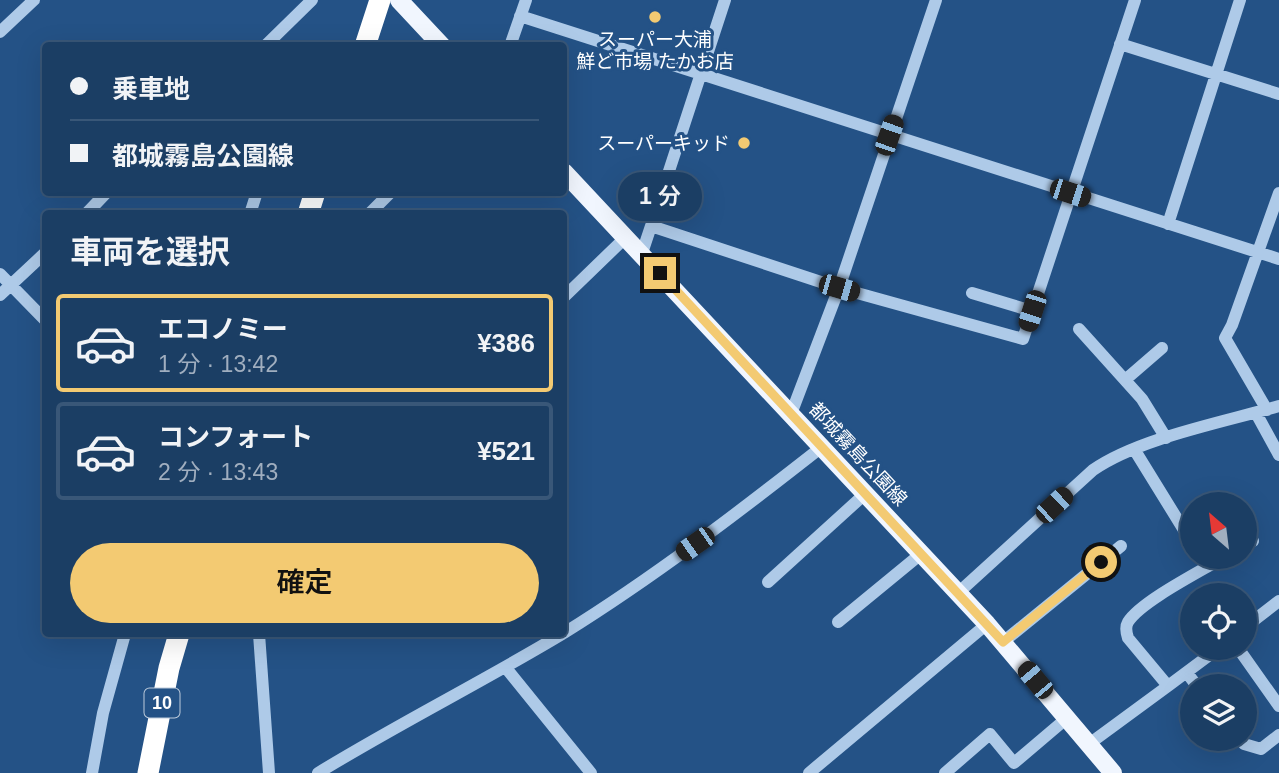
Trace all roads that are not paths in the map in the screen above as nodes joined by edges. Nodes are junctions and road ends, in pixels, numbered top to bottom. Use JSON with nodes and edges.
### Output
{"nodes":[{"id":1,"x":34,"y":0,"type":"edge"},
{"id":2,"x":312,"y":0,"type":"edge"},
{"id":3,"x":380,"y":0,"type":"edge"},
{"id":4,"x":399,"y":0,"type":"edge"},
{"id":5,"x":526,"y":0,"type":"edge"},
{"id":6,"x":725,"y":0,"type":"edge"},
{"id":7,"x":936,"y":0,"type":"edge"},
{"id":8,"x":1135,"y":0,"type":"edge"},
{"id":9,"x":1240,"y":0,"type":"edge"},
{"id":10,"x":520,"y":16,"type":"junction"},
{"id":11,"x":0,"y":32,"type":"edge"},
{"id":12,"x":269,"y":42,"type":"edge"},
{"id":13,"x":366,"y":42,"type":"edge"},
{"id":14,"x":438,"y":42,"type":"edge"},
{"id":15,"x":511,"y":42,"type":"edge"},
{"id":16,"x":1120,"y":44,"type":"junction"},
{"id":17,"x":701,"y":74,"type":"junction"},
{"id":18,"x":1216,"y":75,"type":"junction"},
{"id":19,"x":1279,"y":94,"type":"edge"},
{"id":20,"x":889,"y":135,"type":"junction"},
{"id":21,"x":567,"y":175,"type":"edge"},
{"id":22,"x":1070,"y":193,"type":"junction"},
{"id":23,"x":1279,"y":193,"type":"edge"},
{"id":24,"x":103,"y":196,"type":"edge"},
{"id":25,"x":387,"y":196,"type":"edge"},
{"id":26,"x":90,"y":210,"type":"edge"},
{"id":27,"x":375,"y":210,"type":"edge"},
{"id":28,"x":1275,"y":218,"type":"edge"},
{"id":29,"x":1168,"y":224,"type":"junction"},
{"id":30,"x":652,"y":226,"type":"junction"},
{"id":31,"x":626,"y":237,"type":"junction"},
{"id":32,"x":1259,"y":252,"type":"junction"},
{"id":33,"x":642,"y":253,"type":"junction"},
{"id":34,"x":42,"y":256,"type":"edge"},
{"id":35,"x":1279,"y":259,"type":"edge"},
{"id":36,"x":0,"y":274,"type":"edge"},
{"id":37,"x":11,"y":285,"type":"junction"},
{"id":38,"x":839,"y":288,"type":"junction"},
{"id":39,"x":972,"y":293,"type":"dead end"},
{"id":40,"x":567,"y":294,"type":"edge"},
{"id":41,"x":0,"y":295,"type":"edge"},
{"id":42,"x":1032,"y":311,"type":"junction"},
{"id":43,"x":42,"y":317,"type":"edge"},
{"id":44,"x":1079,"y":329,"type":"dead end"},
{"id":45,"x":1162,"y":348,"type":"dead end"},
{"id":46,"x":1125,"y":380,"type":"junction"},
{"id":47,"x":1267,"y":410,"type":"edge"},
{"id":48,"x":791,"y":414,"type":"junction"},
{"id":49,"x":1166,"y":438,"type":"junction"},
{"id":50,"x":822,"y":446,"type":"junction"},
{"id":51,"x":1135,"y":449,"type":"junction"},
{"id":52,"x":1279,"y":454,"type":"edge"},
{"id":53,"x":866,"y":493,"type":"junction"},
{"id":54,"x":1180,"y":523,"type":"edge"},
{"id":55,"x":1121,"y":545,"type":"dead end"},
{"id":56,"x":922,"y":553,"type":"junction"},
{"id":57,"x":1194,"y":569,"type":"edge"},
{"id":58,"x":768,"y":582,"type":"dead end"},
{"id":59,"x":958,"y":593,"type":"junction"},
{"id":60,"x":1279,"y":601,"type":"edge"},
{"id":61,"x":1257,"y":618,"type":"edge"},
{"id":62,"x":838,"y":622,"type":"dead end"},
{"id":63,"x":987,"y":624,"type":"junction"},
{"id":64,"x":567,"y":631,"type":"edge"},
{"id":65,"x":124,"y":637,"type":"edge"},
{"id":66,"x":177,"y":637,"type":"edge"},
{"id":67,"x":258,"y":637,"type":"edge"},
{"id":68,"x":556,"y":637,"type":"edge"},
{"id":69,"x":1003,"y":642,"type":"junction"},
{"id":70,"x":1203,"y":660,"type":"edge"},
{"id":71,"x":1246,"y":660,"type":"edge"},
{"id":72,"x":506,"y":668,"type":"junction"},
{"id":73,"x":1186,"y":673,"type":"joint"},
{"id":74,"x":1168,"y":686,"type":"junction"},
{"id":75,"x":1279,"y":706,"type":"edge"},
{"id":76,"x":1067,"y":718,"type":"junction"},
{"id":77,"x":1279,"y":735,"type":"edge"},
{"id":78,"x":1089,"y":744,"type":"junction"},
{"id":79,"x":1257,"y":748,"type":"edge"},
{"id":80,"x":1107,"y":771,"type":"edge"},
{"id":81,"x":92,"y":773,"type":"edge"},
{"id":82,"x":148,"y":773,"type":"edge"},
{"id":83,"x":269,"y":773,"type":"edge"},
{"id":84,"x":318,"y":773,"type":"edge"},
{"id":85,"x":591,"y":773,"type":"edge"},
{"id":86,"x":809,"y":773,"type":"edge"},
{"id":87,"x":945,"y":773,"type":"edge"}],
"edges":[{"from":1,"to":11,"type":"street"},
{"from":2,"to":12,"type":"street"},
{"from":3,"to":13,"type":"highway"},
{"from":4,"to":14,"type":"main road"},
{"from":5,"to":10,"type":"street"},
{"from":6,"to":17,"type":"street"},
{"from":7,"to":20,"type":"street"},
{"from":8,"to":16,"type":"street"},
{"from":9,"to":18,"type":"street"},
{"from":10,"to":15,"type":"street"},
{"from":10,"to":17,"type":"street"},
{"from":16,"to":18,"type":"street"},
{"from":16,"to":22,"type":"street"},
{"from":17,"to":20,"type":"street"},
{"from":17,"to":30,"type":"street"},
{"from":18,"to":19,"type":"street"},
{"from":18,"to":29,"type":"street"},
{"from":20,"to":22,"type":"street"},
{"from":20,"to":38,"type":"street"},
{"from":21,"to":31,"type":"main road","name":"都城霧島公園線"},
{"from":22,"to":29,"type":"street"},
{"from":22,"to":42,"type":"street"},
{"from":23,"to":28,"type":"street"},
{"from":24,"to":26,"type":"street"},
{"from":25,"to":27,"type":"street"},
{"from":28,"to":32,"type":"street"},
{"from":29,"to":32,"type":"street"},
{"from":30,"to":33,"type":"street"},
{"from":30,"to":38,"type":"street"},
{"from":31,"to":33,"type":"main road","name":"都城霧島公園線"},
{"from":31,"to":40,"type":"street"},
{"from":32,"to":35,"type":"street"},
{"from":32,"to":47,"type":"street"},
{"from":33,"to":48,"type":"main road","name":"都城霧島公園線"},
{"from":34,"to":37,"type":"street"},
{"from":36,"to":37,"type":"street"},
{"from":37,"to":41,"type":"street"},
{"from":37,"to":43,"type":"street"},
{"from":38,"to":42,"type":"street"},
{"from":38,"to":48,"type":"street"},
{"from":39,"to":42,"type":"street"},
{"from":44,"to":46,"type":"street"},
{"from":45,"to":46,"type":"street"},
{"from":46,"to":49,"type":"street"},
{"from":47,"to":49,"type":"street"},
{"from":47,"to":52,"type":"street"},
{"from":48,"to":50,"type":"main road","name":"都城霧島公園線"},
{"from":49,"to":51,"type":"street"},
{"from":50,"to":53,"type":"main road","name":"都城霧島公園線"},
{"from":50,"to":64,"type":"street"},
{"from":51,"to":54,"type":"street"},
{"from":51,"to":59,"type":"street"},
{"from":53,"to":56,"type":"main road","name":"都城霧島公園線"},
{"from":53,"to":58,"type":"street"},
{"from":55,"to":69,"type":"street"},
{"from":56,"to":59,"type":"main road","name":"都城霧島公園線"},
{"from":56,"to":62,"type":"street"},
{"from":57,"to":74,"type":"street"},
{"from":59,"to":63,"type":"main road","name":"都城霧島公園線"},
{"from":60,"to":61,"type":"street"},
{"from":63,"to":69,"type":"main road","name":"都城霧島公園線"},
{"from":63,"to":86,"type":"street"},
{"from":65,"to":81,"type":"street"},
{"from":66,"to":82,"type":"highway","number":"10"},
{"from":67,"to":83,"type":"street"},
{"from":68,"to":72,"type":"street"},
{"from":69,"to":76,"type":"main road","name":"都城霧島公園線"},
{"from":70,"to":73,"type":"street"},
{"from":71,"to":75,"type":"street"},
{"from":72,"to":84,"type":"street"},
{"from":72,"to":85,"type":"street"},
{"from":73,"to":74,"type":"street"},
{"from":74,"to":78,"type":"street"},
{"from":76,"to":78,"type":"main road","name":"都城霧島公園線"},
{"from":76,"to":87,"type":"street"},
{"from":77,"to":79,"type":"street"},
{"from":78,"to":80,"type":"main road","name":"都城霧島公園線"}]}
